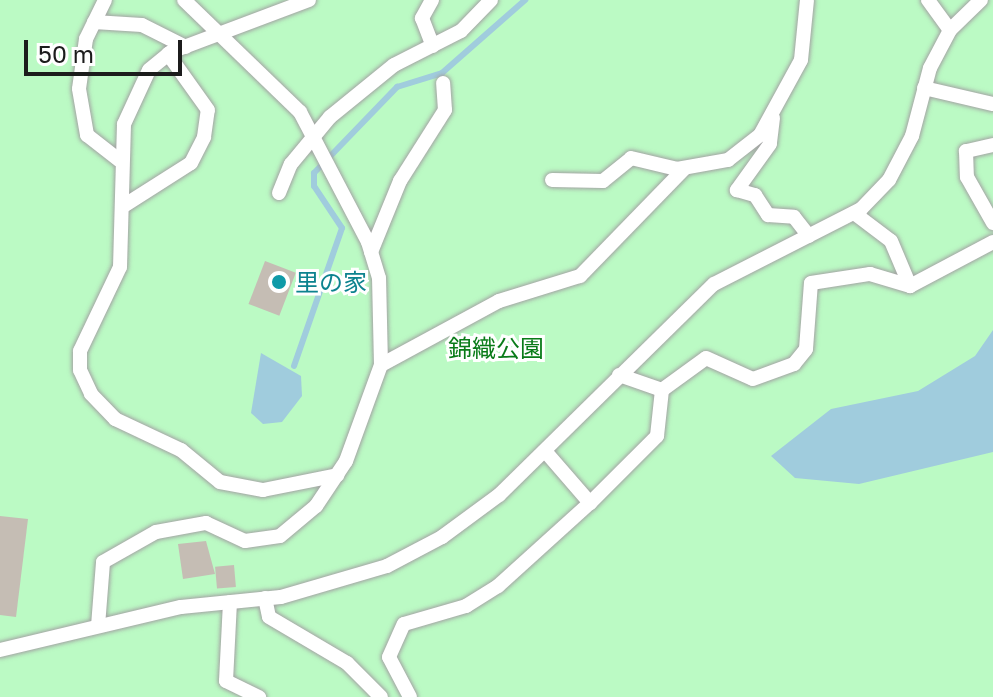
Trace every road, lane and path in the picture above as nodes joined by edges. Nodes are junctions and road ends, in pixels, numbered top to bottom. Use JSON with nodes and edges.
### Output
{"nodes":[{"id":1,"x":105,"y":0,"type":"edge"},
{"id":2,"x":184,"y":0,"type":"edge"},
{"id":3,"x":309,"y":0,"type":"edge"},
{"id":4,"x":432,"y":0,"type":"edge"},
{"id":5,"x":491,"y":0,"type":"edge"},
{"id":6,"x":807,"y":0,"type":"edge"},
{"id":7,"x":928,"y":0,"type":"edge"},
{"id":8,"x":981,"y":0,"type":"edge"},
{"id":9,"x":94,"y":22,"type":"junction"},
{"id":10,"x":950,"y":30,"type":"junction"},
{"id":11,"x":221,"y":35,"type":"junction"},
{"id":12,"x":433,"y":46,"type":"junction"},
{"id":13,"x":186,"y":47,"type":"junction"},
{"id":14,"x":168,"y":54,"type":"junction"},
{"id":15,"x":443,"y":83,"type":"dead end"},
{"id":16,"x":924,"y":88,"type":"junction"},
{"id":17,"x":993,"y":104,"type":"edge"},
{"id":18,"x":773,"y":110,"type":"junction"},
{"id":19,"x":314,"y":138,"type":"junction"},
{"id":20,"x":993,"y":145,"type":"edge"},
{"id":21,"x":119,"y":160,"type":"junction"},
{"id":22,"x":684,"y":169,"type":"junction"},
{"id":23,"x":552,"y":180,"type":"dead end"},
{"id":24,"x":279,"y":193,"type":"dead end"},
{"id":25,"x":125,"y":205,"type":"junction"},
{"id":26,"x":854,"y":213,"type":"junction"},
{"id":27,"x":993,"y":223,"type":"edge"},
{"id":28,"x":809,"y":236,"type":"junction"},
{"id":29,"x":993,"y":242,"type":"edge"},
{"id":30,"x":371,"y":252,"type":"junction"},
{"id":31,"x":910,"y":286,"type":"junction"},
{"id":32,"x":381,"y":365,"type":"junction"},
{"id":33,"x":619,"y":375,"type":"junction"},
{"id":34,"x":662,"y":390,"type":"junction"},
{"id":35,"x":545,"y":451,"type":"junction"},
{"id":36,"x":338,"y":475,"type":"junction"},
{"id":37,"x":590,"y":503,"type":"junction"},
{"id":38,"x":265,"y":598,"type":"junction"},
{"id":39,"x":230,"y":602,"type":"junction"},
{"id":40,"x":98,"y":626,"type":"junction"},
{"id":41,"x":0,"y":650,"type":"edge"},
{"id":42,"x":259,"y":697,"type":"edge"},
{"id":43,"x":381,"y":697,"type":"edge"},
{"id":44,"x":410,"y":697,"type":"edge"}],
"edges":[{"from":1,"to":9,"type":"street"},
{"from":2,"to":11,"type":"street"},
{"from":3,"to":11,"type":"street"},
{"from":4,"to":12,"type":"street"},
{"from":5,"to":12,"type":"street"},
{"from":6,"to":18,"type":"street"},
{"from":7,"to":10,"type":"street"},
{"from":8,"to":10,"type":"street"},
{"from":9,"to":13,"type":"street"},
{"from":9,"to":21,"type":"street"},
{"from":10,"to":16,"type":"street"},
{"from":11,"to":13,"type":"street"},
{"from":11,"to":19,"type":"street"},
{"from":12,"to":19,"type":"street"},
{"from":13,"to":14,"type":"street"},
{"from":14,"to":21,"type":"street"},
{"from":14,"to":25,"type":"street"},
{"from":15,"to":30,"type":"street"},
{"from":16,"to":17,"type":"street"},
{"from":16,"to":26,"type":"street"},
{"from":18,"to":22,"type":"street"},
{"from":18,"to":28,"type":"street"},
{"from":19,"to":24,"type":"street"},
{"from":19,"to":30,"type":"street"},
{"from":20,"to":27,"type":"street"},
{"from":21,"to":25,"type":"street"},
{"from":22,"to":23,"type":"street"},
{"from":22,"to":32,"type":"street"},
{"from":25,"to":36,"type":"street"},
{"from":26,"to":28,"type":"street"},
{"from":26,"to":31,"type":"street"},
{"from":28,"to":33,"type":"street"},
{"from":29,"to":31,"type":"street"},
{"from":30,"to":32,"type":"street"},
{"from":31,"to":34,"type":"street"},
{"from":32,"to":36,"type":"street"},
{"from":33,"to":34,"type":"street"},
{"from":33,"to":35,"type":"street"},
{"from":34,"to":37,"type":"street"},
{"from":35,"to":37,"type":"street"},
{"from":35,"to":38,"type":"street"},
{"from":36,"to":40,"type":"street"},
{"from":37,"to":44,"type":"street"},
{"from":38,"to":39,"type":"street"},
{"from":38,"to":43,"type":"street"},
{"from":39,"to":40,"type":"street"},
{"from":39,"to":42,"type":"street"},
{"from":40,"to":41,"type":"street"}]}
